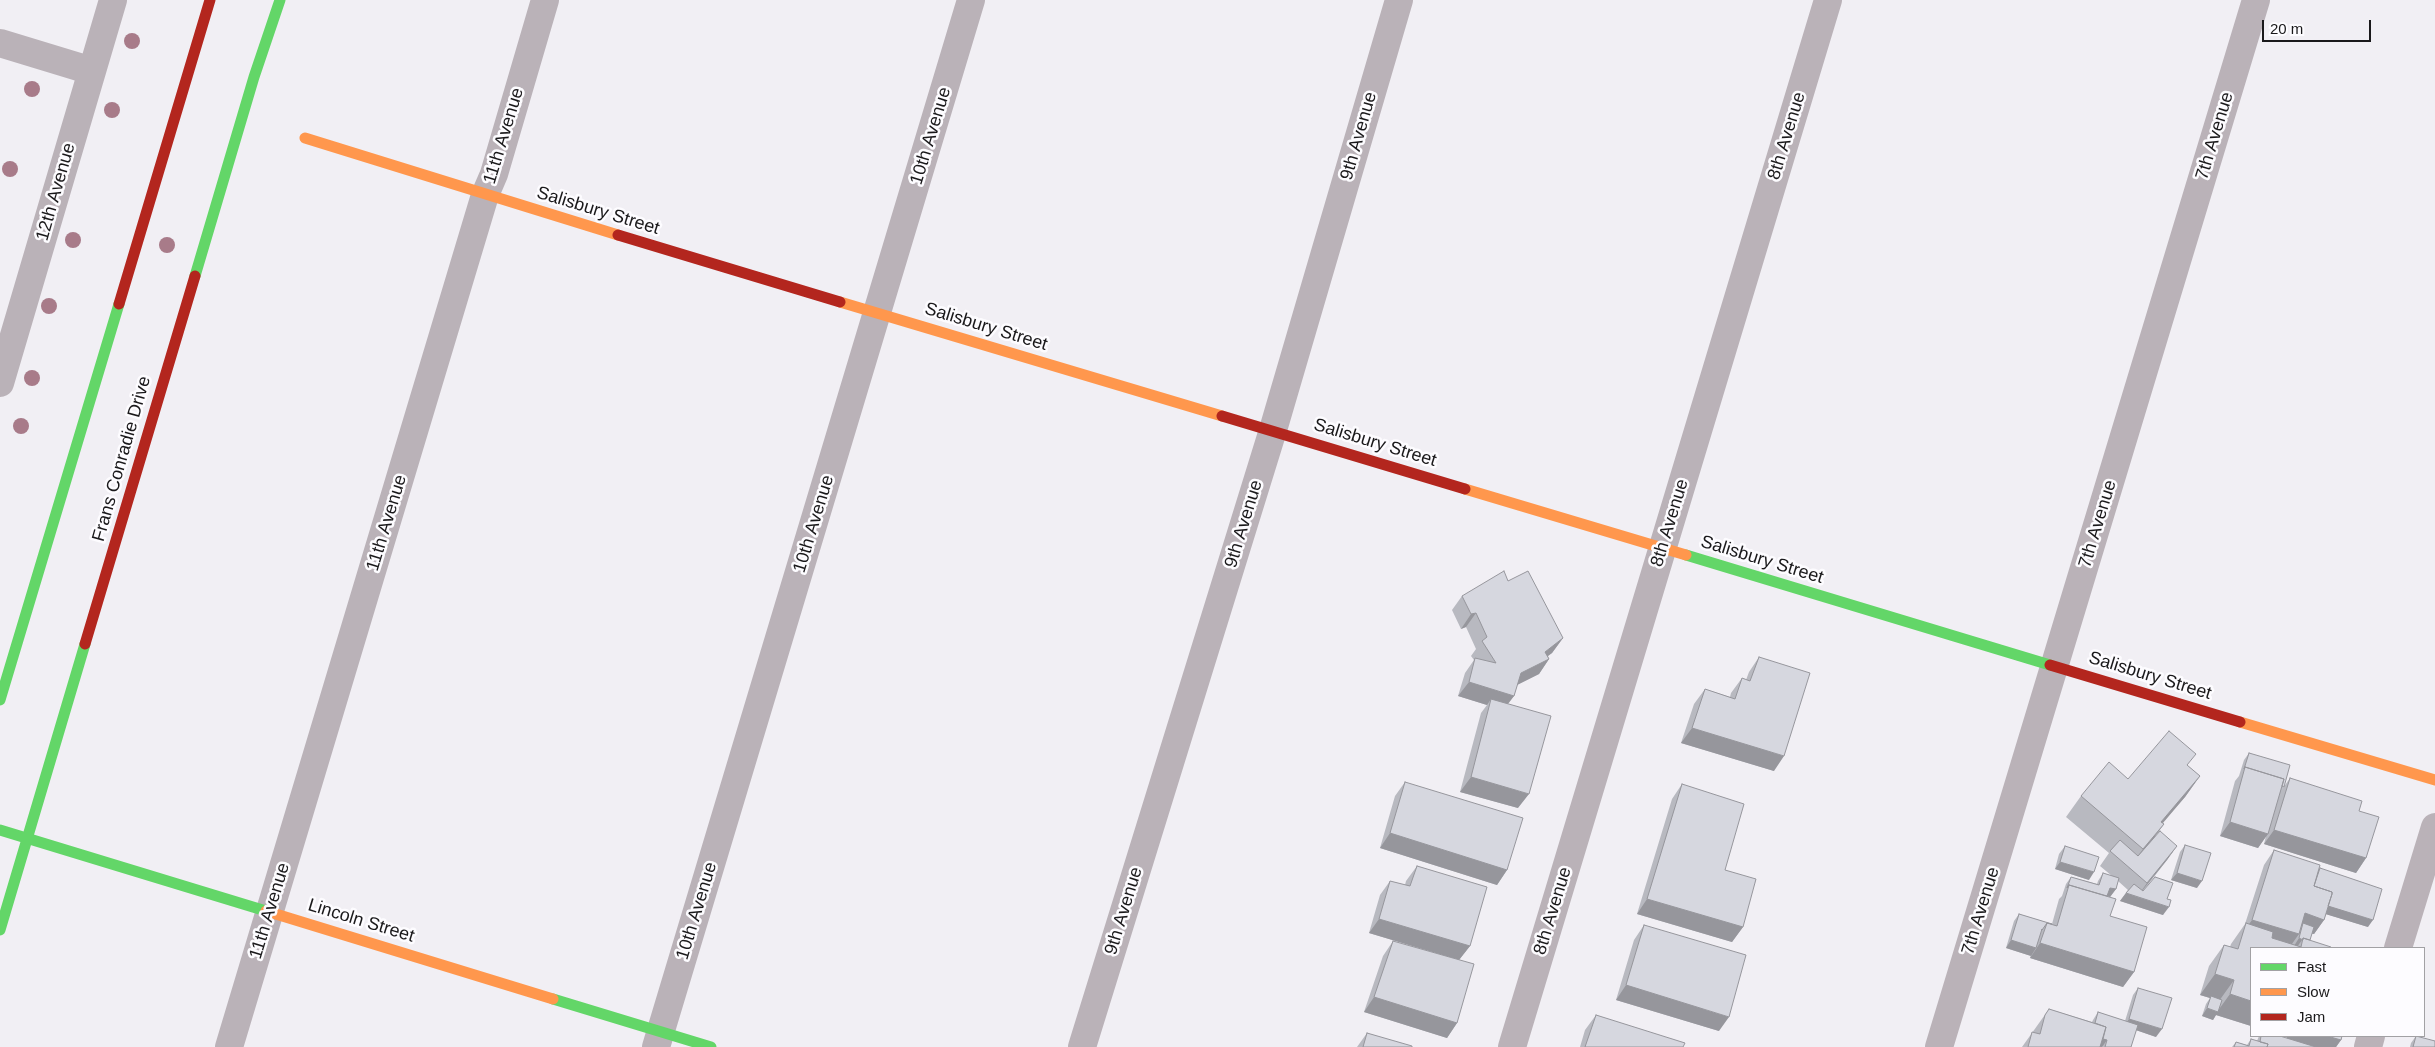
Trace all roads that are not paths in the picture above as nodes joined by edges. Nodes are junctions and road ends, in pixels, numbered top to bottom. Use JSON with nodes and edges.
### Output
{"nodes":[{"id":1,"x":113,"y":0,"type":"edge"},
{"id":2,"x":210,"y":0,"type":"edge"},
{"id":3,"x":280,"y":0,"type":"edge"},
{"id":4,"x":545,"y":0,"type":"edge"},
{"id":5,"x":971,"y":0,"type":"edge"},
{"id":6,"x":1399,"y":0,"type":"edge"},
{"id":7,"x":1828,"y":0,"type":"edge"},
{"id":8,"x":2256,"y":0,"type":"edge"},
{"id":9,"x":0,"y":43,"type":"edge"},
{"id":10,"x":92,"y":71,"type":"junction"},
{"id":11,"x":304,"y":138,"type":"dead end"},
{"id":12,"x":485,"y":195,"type":"junction"},
{"id":13,"x":878,"y":313,"type":"junction"},
{"id":14,"x":0,"y":383,"type":"edge"},
{"id":15,"x":1273,"y":430,"type":"junction"},
{"id":16,"x":1662,"y":549,"type":"junction"},
{"id":17,"x":2055,"y":666,"type":"junction"},
{"id":18,"x":0,"y":700,"type":"edge"},
{"id":19,"x":2435,"y":780,"type":"edge"},
{"id":20,"x":2435,"y":827,"type":"edge"},
{"id":21,"x":0,"y":830,"type":"edge"},
{"id":22,"x":28,"y":839,"type":"junction"},
{"id":23,"x":270,"y":911,"type":"junction"},
{"id":24,"x":0,"y":930,"type":"edge"},
{"id":25,"x":2398,"y":947,"type":"edge"},
{"id":26,"x":658,"y":1040,"type":"edge"},
{"id":27,"x":229,"y":1047,"type":"edge"},
{"id":28,"x":711,"y":1047,"type":"edge"},
{"id":29,"x":1082,"y":1047,"type":"edge"},
{"id":30,"x":1512,"y":1047,"type":"edge"},
{"id":31,"x":1939,"y":1047,"type":"edge"}],
"edges":[{"from":1,"to":10,"type":"street","name":"12th Avenue"},
{"from":2,"to":18,"type":"street"},
{"from":3,"to":22,"type":"street","name":"Frans Conradie Drive"},
{"from":4,"to":12,"type":"street","name":"11th Avenue"},
{"from":5,"to":13,"type":"street","name":"10th Avenue"},
{"from":6,"to":15,"type":"street","name":"9th Avenue"},
{"from":7,"to":16,"type":"street","name":"8th Avenue"},
{"from":8,"to":17,"type":"street","name":"7th Avenue"},
{"from":9,"to":10,"type":"street"},
{"from":10,"to":14,"type":"street","name":"12th Avenue"},
{"from":11,"to":12,"type":"street","name":"Salisbury Street"},
{"from":12,"to":13,"type":"street","name":"Salisbury Street"},
{"from":12,"to":23,"type":"street","name":"11th Avenue"},
{"from":13,"to":15,"type":"street","name":"Salisbury Street"},
{"from":13,"to":26,"type":"street","name":"10th Avenue"},
{"from":15,"to":16,"type":"street","name":"Salisbury Street"},
{"from":15,"to":29,"type":"street","name":"9th Avenue"},
{"from":16,"to":17,"type":"street","name":"Salisbury Street"},
{"from":16,"to":30,"type":"street","name":"8th Avenue"},
{"from":17,"to":19,"type":"street","name":"Salisbury Street"},
{"from":17,"to":31,"type":"street","name":"7th Avenue"},
{"from":20,"to":25,"type":"street"},
{"from":21,"to":22,"type":"street","name":"Lincoln Street"},
{"from":22,"to":23,"type":"street","name":"Lincoln Street"},
{"from":22,"to":24,"type":"street","name":"Frans Conradie Drive"},
{"from":23,"to":26,"type":"street","name":"Lincoln Street"},
{"from":23,"to":27,"type":"street","name":"11th Avenue"},
{"from":26,"to":28,"type":"street","name":"Lincoln Street"}]}
